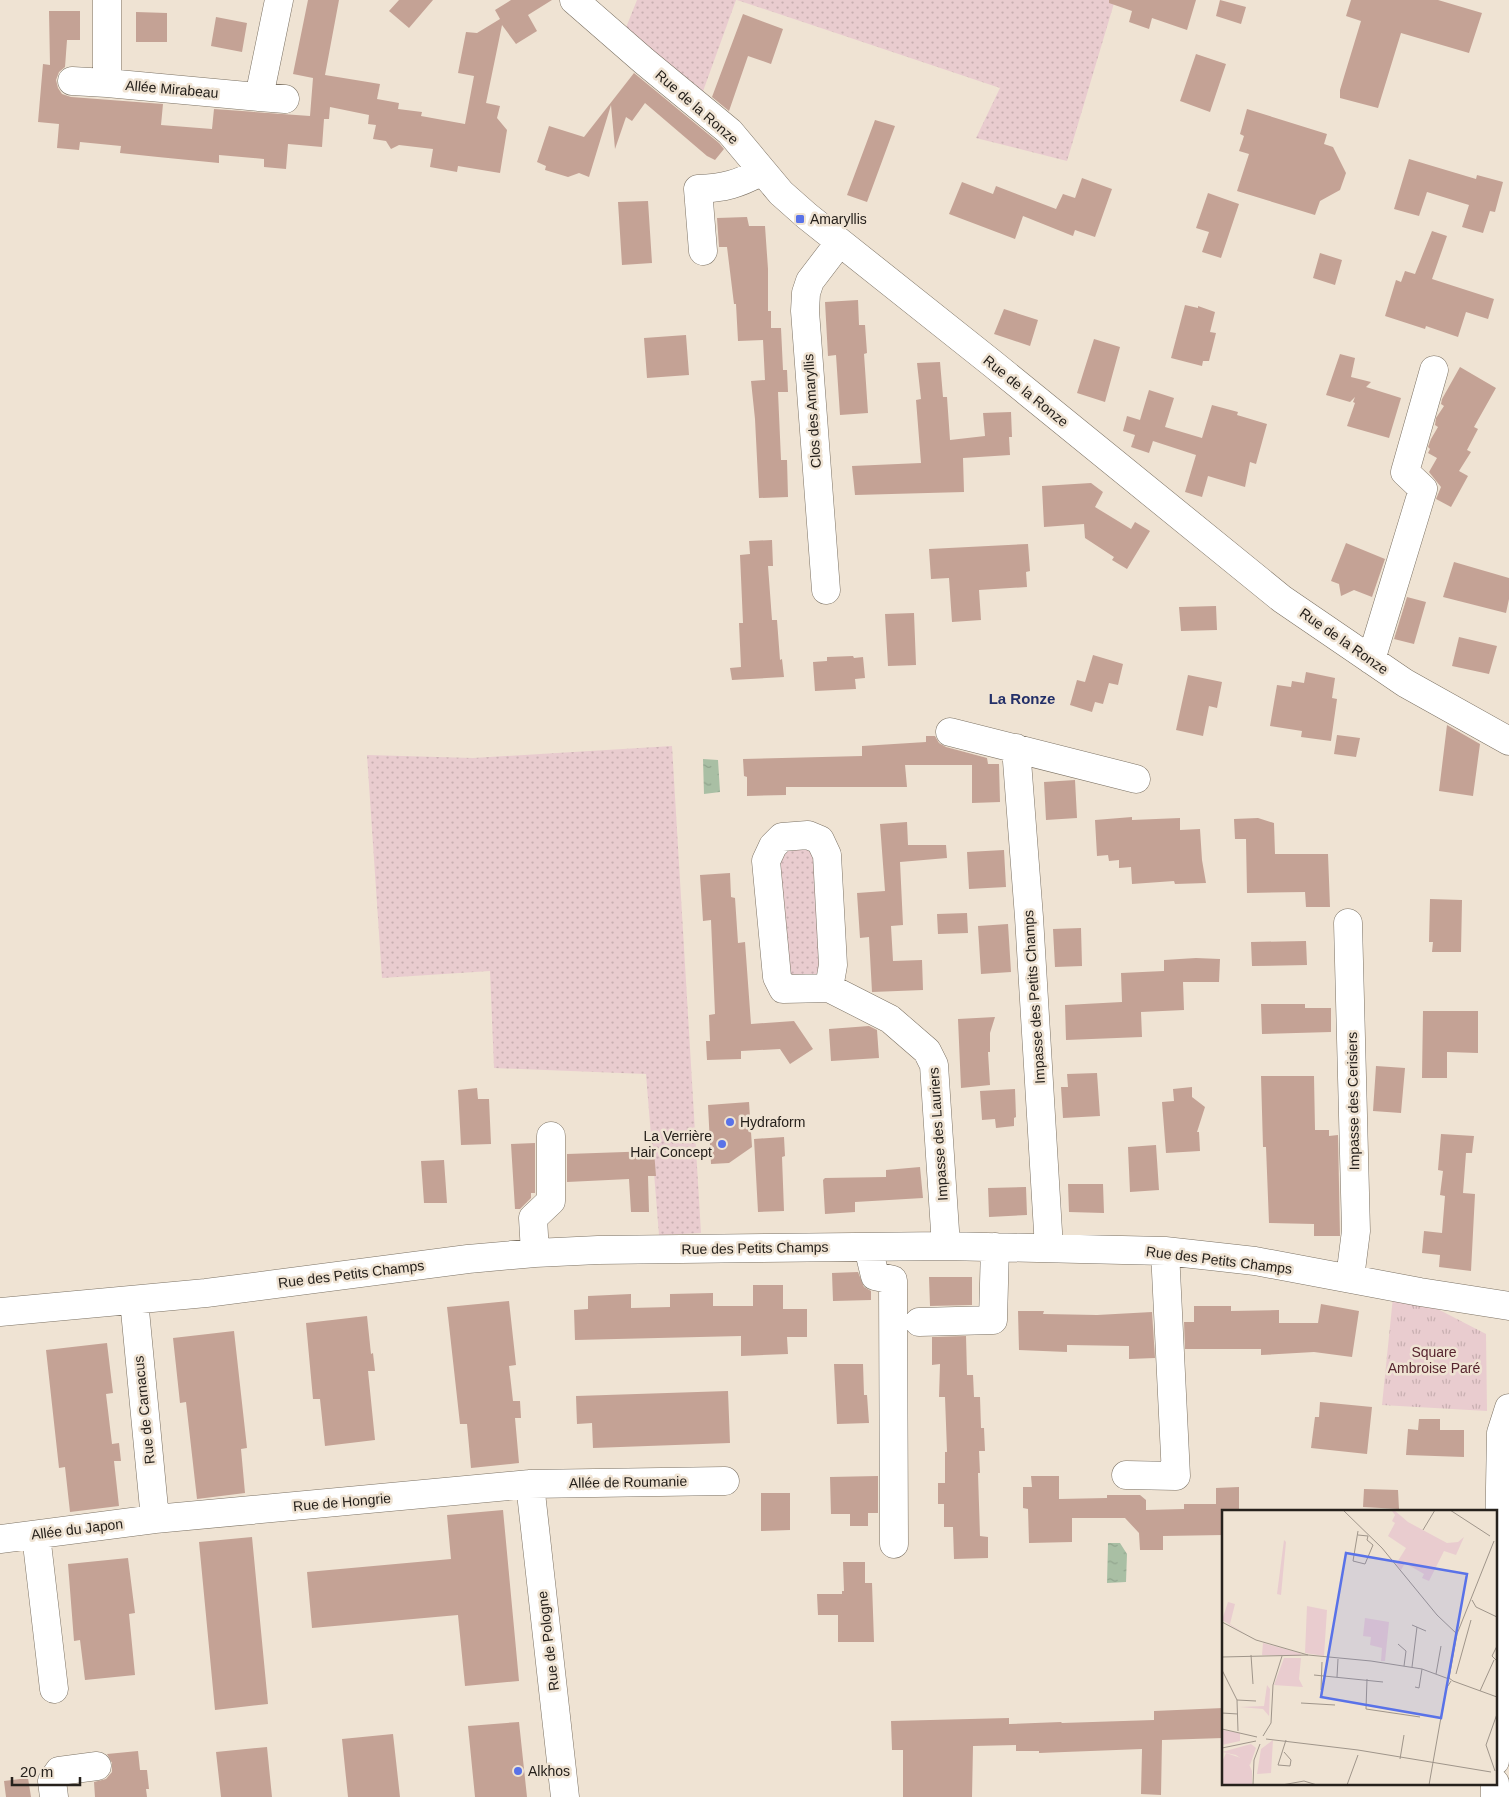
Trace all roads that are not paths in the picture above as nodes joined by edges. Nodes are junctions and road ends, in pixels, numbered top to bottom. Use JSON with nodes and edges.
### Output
{"nodes":[{"id":1,"x":106,"y":0,"type":"edge"},
{"id":2,"x":278,"y":0,"type":"edge"},
{"id":3,"x":574,"y":0,"type":"edge"},
{"id":4,"x":72,"y":81,"type":"dead end"},
{"id":5,"x":108,"y":83,"type":"junction"},
{"id":6,"x":762,"y":172,"type":"junction"},
{"id":7,"x":839,"y":243,"type":"junction"},
{"id":8,"x":703,"y":251,"type":"dead end"},
{"id":9,"x":1434,"y":370,"type":"dead end"},
{"id":10,"x":826,"y":590,"type":"dead end"},
{"id":11,"x":1371,"y":660,"type":"junction"},
{"id":12,"x":950,"y":732,"type":"dead end"},
{"id":13,"x":1509,"y":741,"type":"edge"},
{"id":14,"x":1016,"y":748,"type":"junction"},
{"id":15,"x":1136,"y":778,"type":"dead end"},
{"id":16,"x":1348,"y":922,"type":"dead end"},
{"id":17,"x":829,"y":988,"type":"junction"},
{"id":18,"x":551,"y":1136,"type":"dead end"},
{"id":19,"x":946,"y":1246,"type":"junction"},
{"id":20,"x":868,"y":1247,"type":"junction"},
{"id":21,"x":995,"y":1247,"type":"junction"},
{"id":22,"x":1049,"y":1248,"type":"junction"},
{"id":23,"x":1165,"y":1251,"type":"junction"},
{"id":24,"x":536,"y":1253,"type":"junction"},
{"id":25,"x":1350,"y":1278,"type":"junction"},
{"id":26,"x":134,"y":1300,"type":"junction"},
{"id":27,"x":1509,"y":1306,"type":"edge"},
{"id":28,"x":0,"y":1312,"type":"edge"},
{"id":29,"x":918,"y":1322,"type":"dead end"},
{"id":30,"x":1509,"y":1408,"type":"edge"},
{"id":31,"x":1126,"y":1475,"type":"dead end"},
{"id":32,"x":725,"y":1481,"type":"dead end"},
{"id":33,"x":530,"y":1484,"type":"junction"},
{"id":34,"x":155,"y":1519,"type":"junction"},
{"id":35,"x":36,"y":1535,"type":"junction"},
{"id":36,"x":0,"y":1539,"type":"edge"},
{"id":37,"x":894,"y":1544,"type":"dead end"},
{"id":38,"x":54,"y":1689,"type":"dead end"},
{"id":39,"x":1496,"y":1707,"type":"edge"},
{"id":40,"x":97,"y":1766,"type":"dead end"},
{"id":41,"x":1495,"y":1784,"type":"edge"},
{"id":42,"x":54,"y":1797,"type":"edge"},
{"id":43,"x":565,"y":1797,"type":"edge"},
{"id":44,"x":1495,"y":1797,"type":"edge"}],
"edges":[{"from":1,"to":5,"type":"street","name":"Allée Mirabeau"},
{"from":2,"to":5,"type":"street","name":"Allée Mirabeau"},
{"from":3,"to":6,"type":"street","name":"Rue de la Ronze"},
{"from":4,"to":5,"type":"street"},
{"from":6,"to":7,"type":"street","name":"Rue de la Ronze"},
{"from":6,"to":8,"type":"street"},
{"from":7,"to":10,"type":"street","name":"Clos des Amaryllis"},
{"from":7,"to":11,"type":"street","name":"Rue de la Ronze"},
{"from":9,"to":11,"type":"street"},
{"from":11,"to":13,"type":"street","name":"Rue de la Ronze"},
{"from":12,"to":14,"type":"street"},
{"from":14,"to":15,"type":"street"},
{"from":14,"to":22,"type":"street","name":"Impasse des Petits Champs"},
{"from":16,"to":25,"type":"street","name":"Impasse des Cerisiers"},
{"from":17,"to":17,"type":"street","name":"Impasse des Lauriers"},
{"from":17,"to":19,"type":"street","name":"Impasse des Lauriers"},
{"from":18,"to":24,"type":"street"},
{"from":19,"to":20,"type":"street","name":"Rue des Petits Champs"},
{"from":19,"to":21,"type":"street","name":"Rue des Petits Champs"},
{"from":20,"to":24,"type":"street","name":"Rue des Petits Champs"},
{"from":20,"to":37,"type":"street"},
{"from":21,"to":22,"type":"street","name":"Rue des Petits Champs"},
{"from":21,"to":29,"type":"street"},
{"from":22,"to":23,"type":"street","name":"Rue des Petits Champs"},
{"from":23,"to":25,"type":"street","name":"Rue des Petits Champs"},
{"from":23,"to":31,"type":"street"},
{"from":24,"to":26,"type":"street","name":"Rue des Petits Champs"},
{"from":25,"to":27,"type":"street","name":"Rue des Petits Champs"},
{"from":26,"to":28,"type":"street","name":"Rue des Petits Champs"},
{"from":26,"to":34,"type":"street","name":"Rue de Carnacus"},
{"from":30,"to":39,"type":"street"},
{"from":32,"to":33,"type":"street","name":"Allée de Roumanie"},
{"from":33,"to":34,"type":"street","name":"Rue de Hongrie"},
{"from":33,"to":43,"type":"street","name":"Rue de Pologne"},
{"from":34,"to":35,"type":"street","name":"Allée du Japon"},
{"from":35,"to":36,"type":"street","name":"Allée du Japon"},
{"from":35,"to":38,"type":"street"},
{"from":40,"to":42,"type":"street"},
{"from":41,"to":44,"type":"street"}]}
